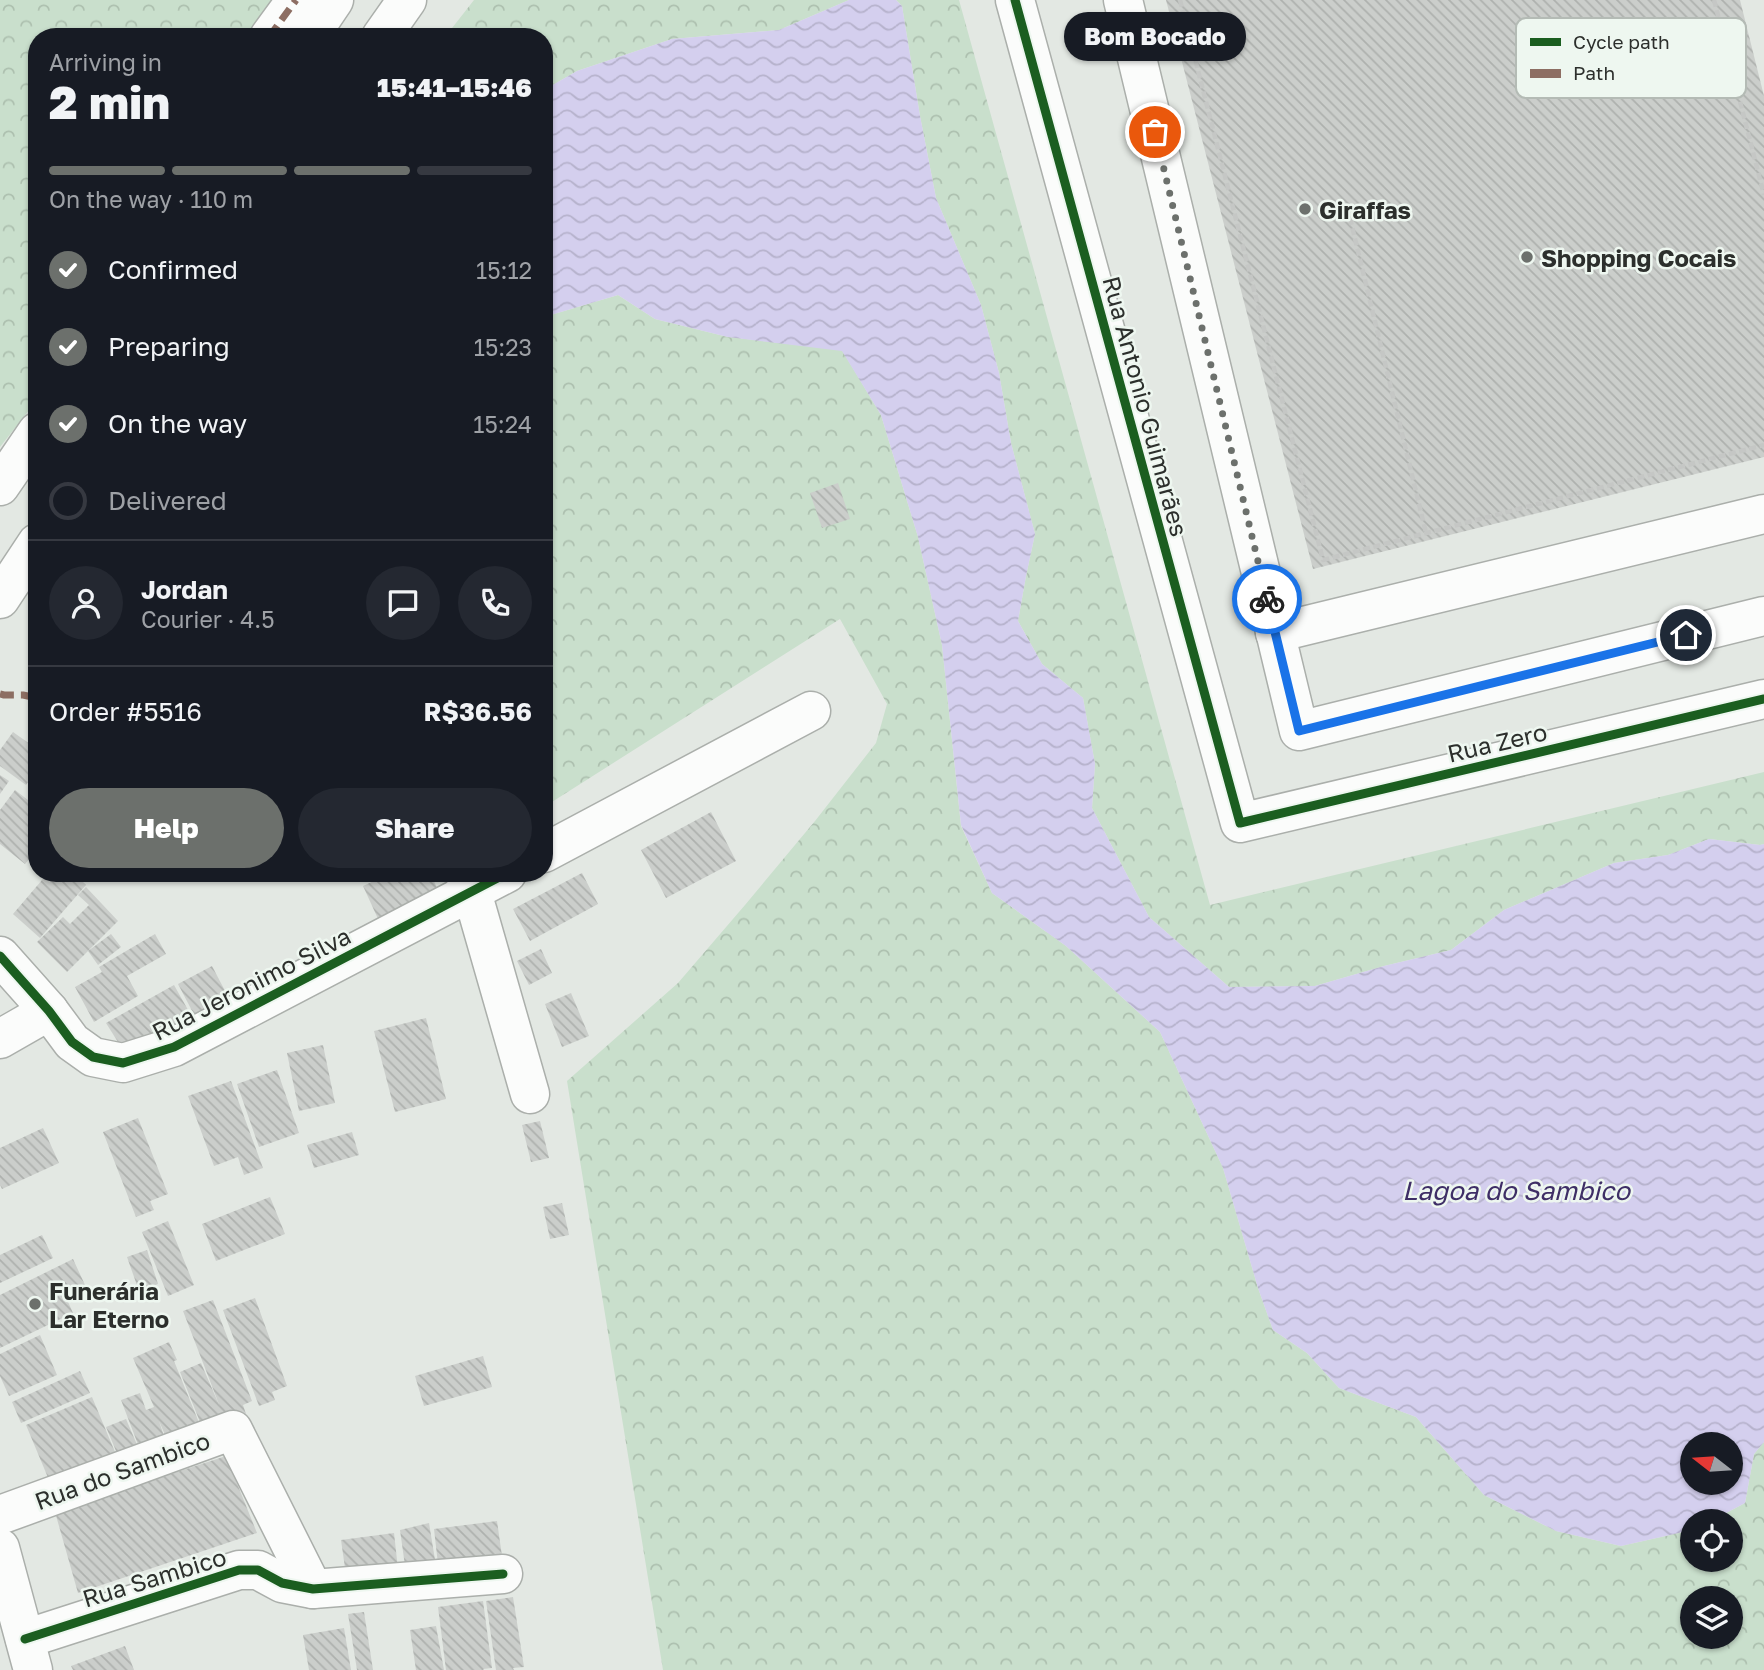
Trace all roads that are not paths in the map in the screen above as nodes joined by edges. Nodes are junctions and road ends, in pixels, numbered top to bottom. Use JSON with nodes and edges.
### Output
{"nodes":[{"id":1,"x":296,"y":0,"type":"edge"},
{"id":2,"x":334,"y":0,"type":"edge"},
{"id":3,"x":407,"y":0,"type":"edge"},
{"id":4,"x":1015,"y":0,"type":"edge"},
{"id":5,"x":1123,"y":0,"type":"edge"},
{"id":6,"x":276,"y":28,"type":"edge"},
{"id":7,"x":315,"y":28,"type":"edge"},
{"id":8,"x":387,"y":28,"type":"edge"},
{"id":9,"x":28,"y":445,"type":"edge"},
{"id":10,"x":0,"y":486,"type":"edge"},
{"id":11,"x":1764,"y":514,"type":"edge"},
{"id":12,"x":28,"y":557,"type":"edge"},
{"id":13,"x":0,"y":599,"type":"edge"},
{"id":14,"x":1764,"y":616,"type":"edge"},
{"id":15,"x":1275,"y":633,"type":"junction"},
{"id":16,"x":1764,"y":699,"type":"edge"},
{"id":17,"x":811,"y":711,"type":"dead end"},
{"id":18,"x":1240,"y":823,"type":"joint"},
{"id":19,"x":553,"y":848,"type":"edge"},
{"id":20,"x":468,"y":883,"type":"edge"},
{"id":21,"x":0,"y":956,"type":"edge"},
{"id":22,"x":49,"y":1011,"type":"junction"},
{"id":23,"x":0,"y":1039,"type":"edge"},
{"id":24,"x":530,"y":1094,"type":"dead end"},
{"id":25,"x":0,"y":1515,"type":"edge"},
{"id":26,"x":0,"y":1548,"type":"edge"},
{"id":27,"x":503,"y":1574,"type":"dead end"},
{"id":28,"x":313,"y":1589,"type":"junction"},
{"id":29,"x":29,"y":1654,"type":"edge"}],
"edges":[{"from":1,"to":6,"type":"street"},
{"from":2,"to":7,"type":"street"},
{"from":3,"to":8,"type":"street"},
{"from":4,"to":18,"type":"street","name":"Rua Antonio Guimarães"},
{"from":5,"to":15,"type":"street"},
{"from":9,"to":10,"type":"street"},
{"from":11,"to":15,"type":"street"},
{"from":12,"to":13,"type":"street"},
{"from":14,"to":15,"type":"street"},
{"from":16,"to":18,"type":"street","name":"Rua Zero"},
{"from":17,"to":19,"type":"street"},
{"from":20,"to":22,"type":"street","name":"Rua Jeronimo Silva"},
{"from":20,"to":24,"type":"street"},
{"from":21,"to":22,"type":"street","name":"Rua Jeronimo Silva"},
{"from":22,"to":23,"type":"street"},
{"from":25,"to":28,"type":"street","name":"Rua do Sambico"},
{"from":26,"to":29,"type":"street"},
{"from":27,"to":28,"type":"street","name":"Rua Sambico"},
{"from":28,"to":29,"type":"street","name":"Rua Sambico"}]}
